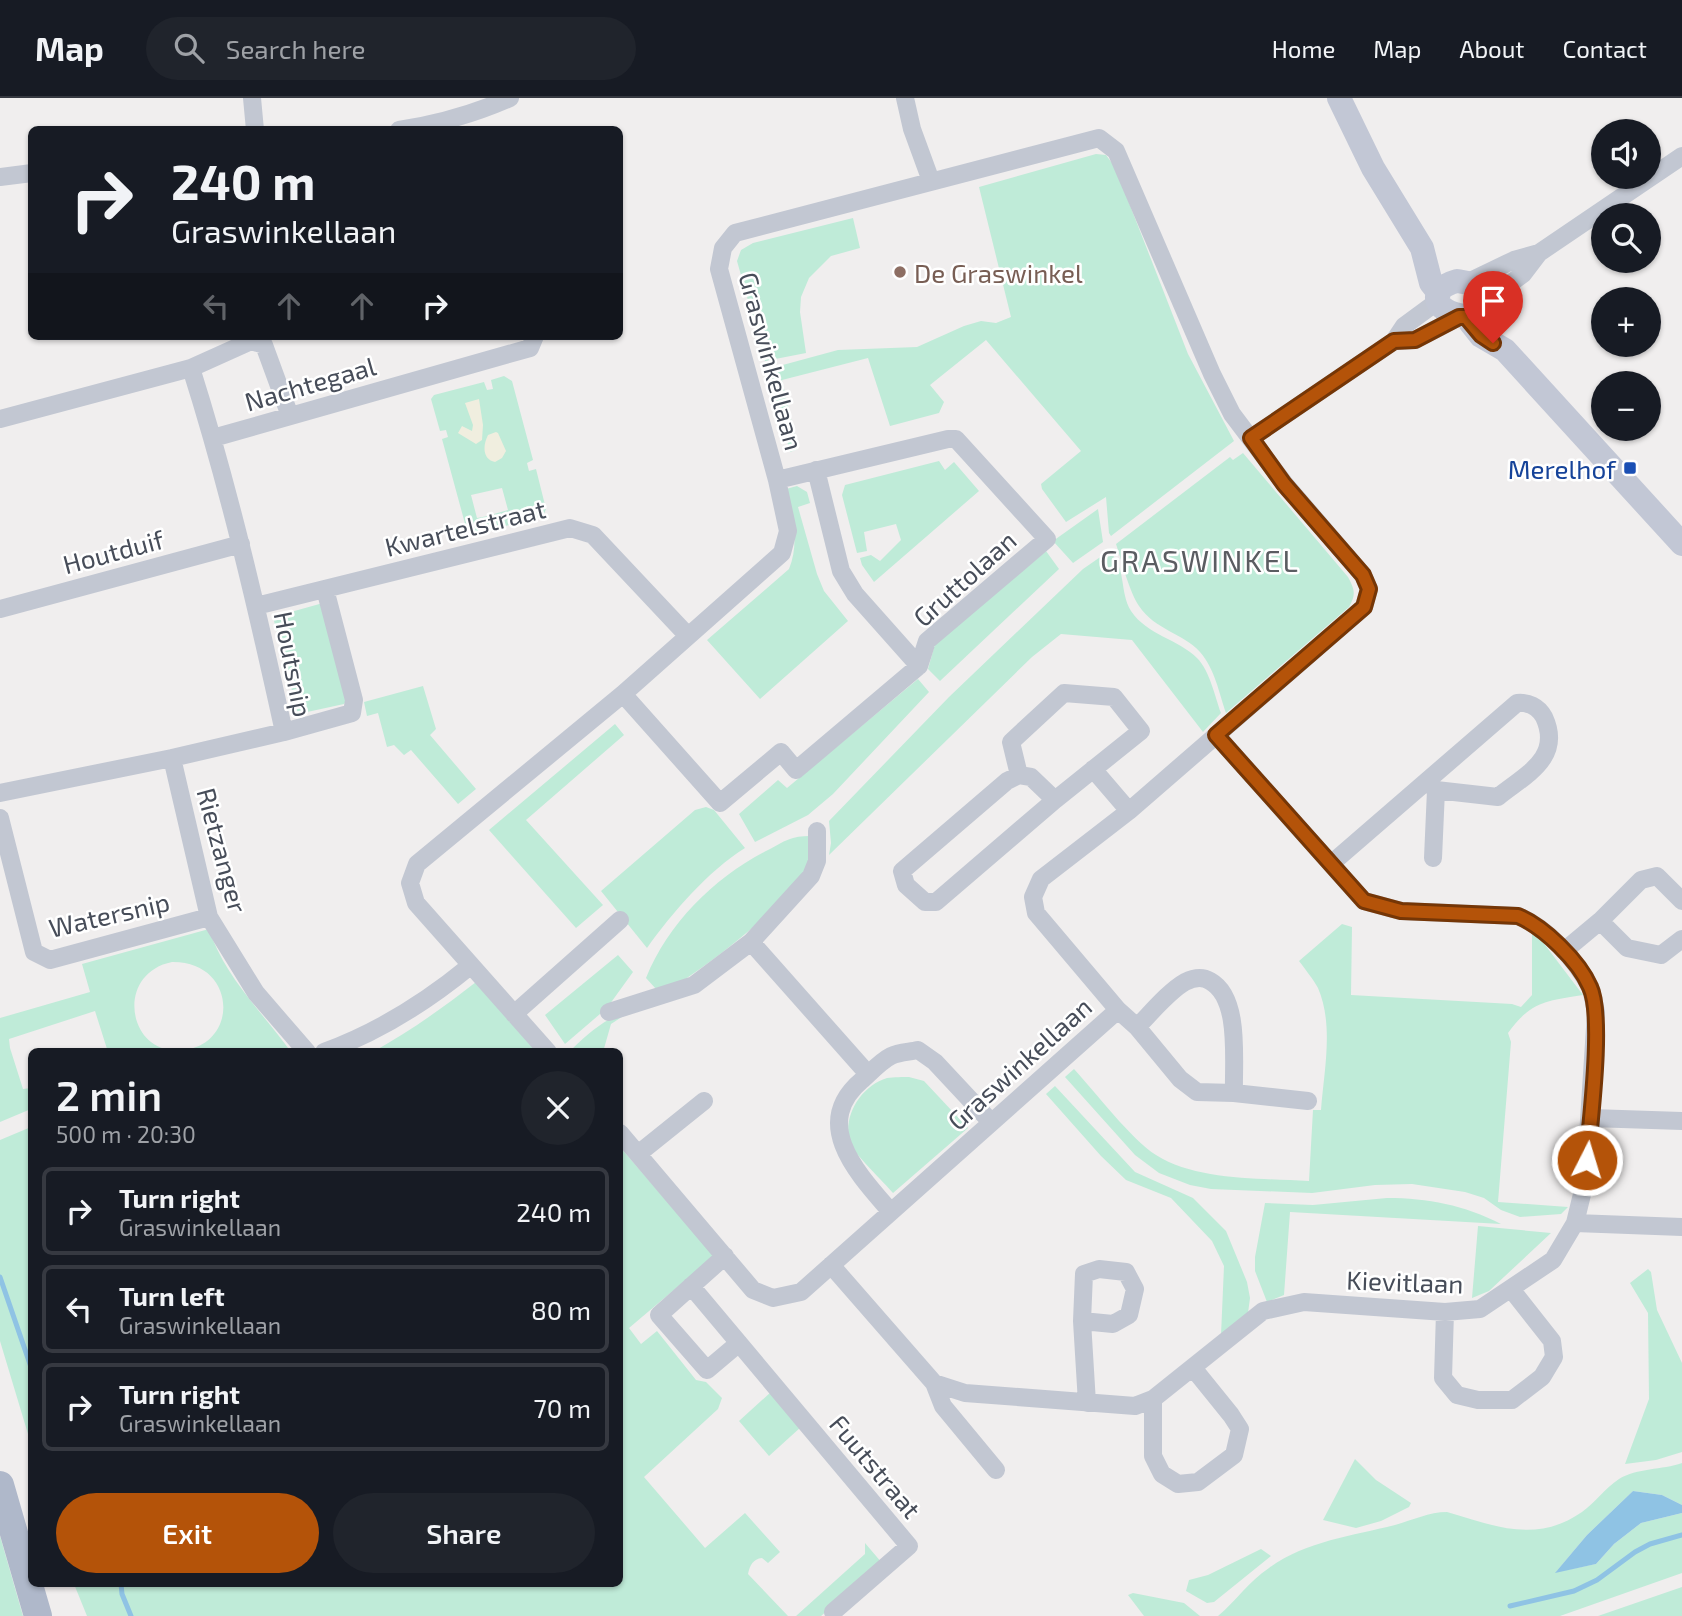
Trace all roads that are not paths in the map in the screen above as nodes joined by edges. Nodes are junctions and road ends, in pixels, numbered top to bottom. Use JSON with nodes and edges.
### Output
{"nodes":[{"id":1,"x":252,"y":98,"type":"edge"},
{"id":2,"x":510,"y":98,"type":"edge"},
{"id":3,"x":905,"y":98,"type":"edge"},
{"id":4,"x":1339,"y":98,"type":"edge"},
{"id":5,"x":481,"y":111,"type":"junction"},
{"id":6,"x":255,"y":126,"type":"edge"},
{"id":7,"x":424,"y":126,"type":"edge"},
{"id":8,"x":485,"y":126,"type":"edge"},
{"id":9,"x":1682,"y":156,"type":"edge"},
{"id":10,"x":28,"y":174,"type":"edge"},
{"id":11,"x":0,"y":177,"type":"edge"},
{"id":12,"x":931,"y":181,"type":"junction"},
{"id":13,"x":1539,"y":253,"type":"junction"},
{"id":14,"x":1450,"y":289,"type":"junction"},
{"id":15,"x":1474,"y":310,"type":"junction"},
{"id":16,"x":533,"y":340,"type":"edge"},
{"id":17,"x":1394,"y":341,"type":"junction"},
{"id":18,"x":191,"y":368,"type":"junction"},
{"id":19,"x":290,"y":416,"type":"junction"},
{"id":20,"x":0,"y":419,"type":"edge"},
{"id":21,"x":213,"y":438,"type":"junction"},
{"id":22,"x":1251,"y":438,"type":"junction"},
{"id":23,"x":816,"y":470,"type":"junction"},
{"id":24,"x":777,"y":480,"type":"junction"},
{"id":25,"x":241,"y":544,"type":"junction"},
{"id":26,"x":1682,"y":544,"type":"edge"},
{"id":27,"x":325,"y":589,"type":"junction"},
{"id":28,"x":256,"y":606,"type":"junction"},
{"id":29,"x":0,"y":609,"type":"edge"},
{"id":30,"x":688,"y":636,"type":"junction"},
{"id":31,"x":919,"y":666,"type":"junction"},
{"id":32,"x":623,"y":694,"type":"junction"},
{"id":33,"x":284,"y":732,"type":"junction"},
{"id":34,"x":1216,"y":735,"type":"junction"},
{"id":35,"x":172,"y":758,"type":"junction"},
{"id":36,"x":1093,"y":769,"type":"junction"},
{"id":37,"x":1019,"y":775,"type":"junction"},
{"id":38,"x":1431,"y":784,"type":"junction"},
{"id":39,"x":0,"y":793,"type":"edge"},
{"id":40,"x":1055,"y":800,"type":"junction"},
{"id":41,"x":1129,"y":811,"type":"junction"},
{"id":42,"x":0,"y":818,"type":"edge"},
{"id":43,"x":817,"y":831,"type":"dead end"},
{"id":44,"x":1433,"y":858,"type":"dead end"},
{"id":45,"x":1332,"y":863,"type":"junction"},
{"id":46,"x":1682,"y":901,"type":"edge"},
{"id":47,"x":209,"y":916,"type":"junction"},
{"id":48,"x":620,"y":920,"type":"dead end"},
{"id":49,"x":1600,"y":921,"type":"junction"},
{"id":50,"x":1682,"y":939,"type":"edge"},
{"id":51,"x":751,"y":942,"type":"junction"},
{"id":52,"x":1564,"y":951,"type":"junction"},
{"id":53,"x":470,"y":966,"type":"junction"},
{"id":54,"x":1118,"y":1010,"type":"junction"},
{"id":55,"x":609,"y":1012,"type":"dead end"},
{"id":56,"x":514,"y":1014,"type":"junction"},
{"id":57,"x":1137,"y":1027,"type":"junction"},
{"id":58,"x":304,"y":1048,"type":"edge"},
{"id":59,"x":335,"y":1048,"type":"edge"},
{"id":60,"x":544,"y":1048,"type":"edge"},
{"id":61,"x":869,"y":1074,"type":"junction"},
{"id":62,"x":1234,"y":1093,"type":"junction"},
{"id":63,"x":704,"y":1101,"type":"dead end"},
{"id":64,"x":1308,"y":1101,"type":"dead end"},
{"id":65,"x":1591,"y":1118,"type":"junction"},
{"id":66,"x":1682,"y":1121,"type":"edge"},
{"id":67,"x":991,"y":1122,"type":"junction"},
{"id":68,"x":623,"y":1136,"type":"edge"},
{"id":69,"x":638,"y":1154,"type":"junction"},
{"id":70,"x":891,"y":1212,"type":"junction"},
{"id":71,"x":1575,"y":1223,"type":"junction"},
{"id":72,"x":1682,"y":1227,"type":"edge"},
{"id":73,"x":725,"y":1256,"type":"junction"},
{"id":74,"x":831,"y":1265,"type":"junction"},
{"id":75,"x":691,"y":1286,"type":"junction"},
{"id":76,"x":1511,"y":1289,"type":"junction"},
{"id":77,"x":1445,"y":1312,"type":"junction"},
{"id":78,"x":1082,"y":1321,"type":"dead end"},
{"id":79,"x":739,"y":1343,"type":"junction"},
{"id":80,"x":1193,"y":1368,"type":"junction"},
{"id":81,"x":934,"y":1383,"type":"junction"},
{"id":82,"x":1153,"y":1399,"type":"junction"},
{"id":83,"x":1087,"y":1403,"type":"junction"},
{"id":84,"x":996,"y":1470,"type":"dead end"},
{"id":85,"x":0,"y":1485,"type":"edge"},
{"id":86,"x":28,"y":1582,"type":"edge"},
{"id":87,"x":30,"y":1587,"type":"edge"},
{"id":88,"x":833,"y":1612,"type":"dead end"},
{"id":89,"x":38,"y":1616,"type":"edge"}],
"edges":[{"from":1,"to":6,"type":"street"},
{"from":2,"to":5,"type":"street"},
{"from":3,"to":12,"type":"street"},
{"from":4,"to":14,"type":"street"},
{"from":5,"to":7,"type":"street"},
{"from":5,"to":8,"type":"street"},
{"from":9,"to":13,"type":"street"},
{"from":10,"to":11,"type":"street"},
{"from":12,"to":22,"type":"street","name":"Graswinkellaan"},
{"from":12,"to":24,"type":"street","name":"Graswinkellaan"},
{"from":13,"to":14,"type":"street"},
{"from":13,"to":15,"type":"street"},
{"from":14,"to":15,"type":"street"},
{"from":14,"to":15,"type":"street"},
{"from":14,"to":17,"type":"street"},
{"from":15,"to":17,"type":"street"},
{"from":15,"to":26,"type":"street"},
{"from":16,"to":19,"type":"street","name":"Nachtegaal"},
{"from":17,"to":22,"type":"street"},
{"from":18,"to":19,"type":"street"},
{"from":18,"to":20,"type":"street"},
{"from":18,"to":21,"type":"street","name":"Houtsnip"},
{"from":19,"to":21,"type":"street","name":"Nachtegaal"},
{"from":21,"to":25,"type":"street","name":"Houtsnip"},
{"from":22,"to":34,"type":"street","name":"Graswinkellaan"},
{"from":23,"to":24,"type":"street"},
{"from":23,"to":31,"type":"street"},
{"from":23,"to":31,"type":"street","name":"Gruttolaan"},
{"from":24,"to":30,"type":"street","name":"Graswinkellaan"},
{"from":25,"to":28,"type":"street","name":"Houtsnip"},
{"from":25,"to":29,"type":"street","name":"Houtduif"},
{"from":27,"to":28,"type":"street","name":"Kwartelstraat"},
{"from":27,"to":30,"type":"street","name":"Kwartelstraat"},
{"from":27,"to":33,"type":"street"},
{"from":28,"to":33,"type":"street","name":"Houtsnip"},
{"from":30,"to":32,"type":"street","name":"Graswinkellaan"},
{"from":31,"to":32,"type":"street","name":"Gruttolaan"},
{"from":32,"to":53,"type":"street","name":"Graswinkellaan"},
{"from":33,"to":35,"type":"street","name":"Houtsnip"},
{"from":34,"to":41,"type":"street","name":"Graswinkellaan"},
{"from":34,"to":45,"type":"street","name":"Kievitlaan"},
{"from":35,"to":39,"type":"street","name":"Houtsnip"},
{"from":35,"to":47,"type":"street","name":"Rietzanger"},
{"from":36,"to":37,"type":"street"},
{"from":36,"to":40,"type":"street"},
{"from":36,"to":41,"type":"street"},
{"from":37,"to":40,"type":"street"},
{"from":37,"to":40,"type":"street"},
{"from":38,"to":38,"type":"street"},
{"from":38,"to":44,"type":"street"},
{"from":38,"to":45,"type":"street"},
{"from":41,"to":54,"type":"street","name":"Graswinkellaan"},
{"from":42,"to":47,"type":"street","name":"Watersnip"},
{"from":43,"to":51,"type":"street"},
{"from":45,"to":52,"type":"street","name":"Kievitlaan"},
{"from":46,"to":49,"type":"street"},
{"from":47,"to":58,"type":"street","name":"Rietzanger"},
{"from":48,"to":56,"type":"street"},
{"from":49,"to":50,"type":"street"},
{"from":49,"to":52,"type":"street"},
{"from":51,"to":55,"type":"street"},
{"from":51,"to":61,"type":"street"},
{"from":52,"to":65,"type":"street","name":"Kievitlaan"},
{"from":53,"to":56,"type":"street","name":"Graswinkellaan"},
{"from":53,"to":59,"type":"street"},
{"from":54,"to":57,"type":"street"},
{"from":54,"to":67,"type":"street","name":"Graswinkellaan"},
{"from":56,"to":60,"type":"street","name":"Graswinkellaan"},
{"from":57,"to":62,"type":"street"},
{"from":57,"to":62,"type":"street"},
{"from":61,"to":67,"type":"street"},
{"from":61,"to":70,"type":"street"},
{"from":62,"to":64,"type":"street"},
{"from":63,"to":69,"type":"street"},
{"from":65,"to":66,"type":"street"},
{"from":65,"to":71,"type":"street","name":"Kievitlaan"},
{"from":67,"to":70,"type":"street","name":"Graswinkellaan"},
{"from":68,"to":69,"type":"street","name":"Graswinkellaan"},
{"from":69,"to":73,"type":"street","name":"Graswinkellaan"},
{"from":70,"to":74,"type":"street","name":"Graswinkellaan"},
{"from":71,"to":72,"type":"street"},
{"from":71,"to":76,"type":"street","name":"Kievitlaan"},
{"from":73,"to":74,"type":"street","name":"Graswinkellaan"},
{"from":73,"to":75,"type":"street"},
{"from":74,"to":81,"type":"street"},
{"from":75,"to":79,"type":"street","name":"Fuutstraat"},
{"from":75,"to":79,"type":"street"},
{"from":76,"to":77,"type":"street","name":"Kievitlaan"},
{"from":76,"to":77,"type":"street"},
{"from":77,"to":80,"type":"street","name":"Kievitlaan"},
{"from":78,"to":83,"type":"street"},
{"from":79,"to":88,"type":"street","name":"Fuutstraat"},
{"from":80,"to":82,"type":"street","name":"Kievitlaan"},
{"from":80,"to":82,"type":"street"},
{"from":81,"to":83,"type":"street","name":"Kievitlaan"},
{"from":81,"to":84,"type":"street"},
{"from":82,"to":83,"type":"street","name":"Kievitlaan"},
{"from":85,"to":86,"type":"main road"},
{"from":87,"to":89,"type":"main road"}]}
